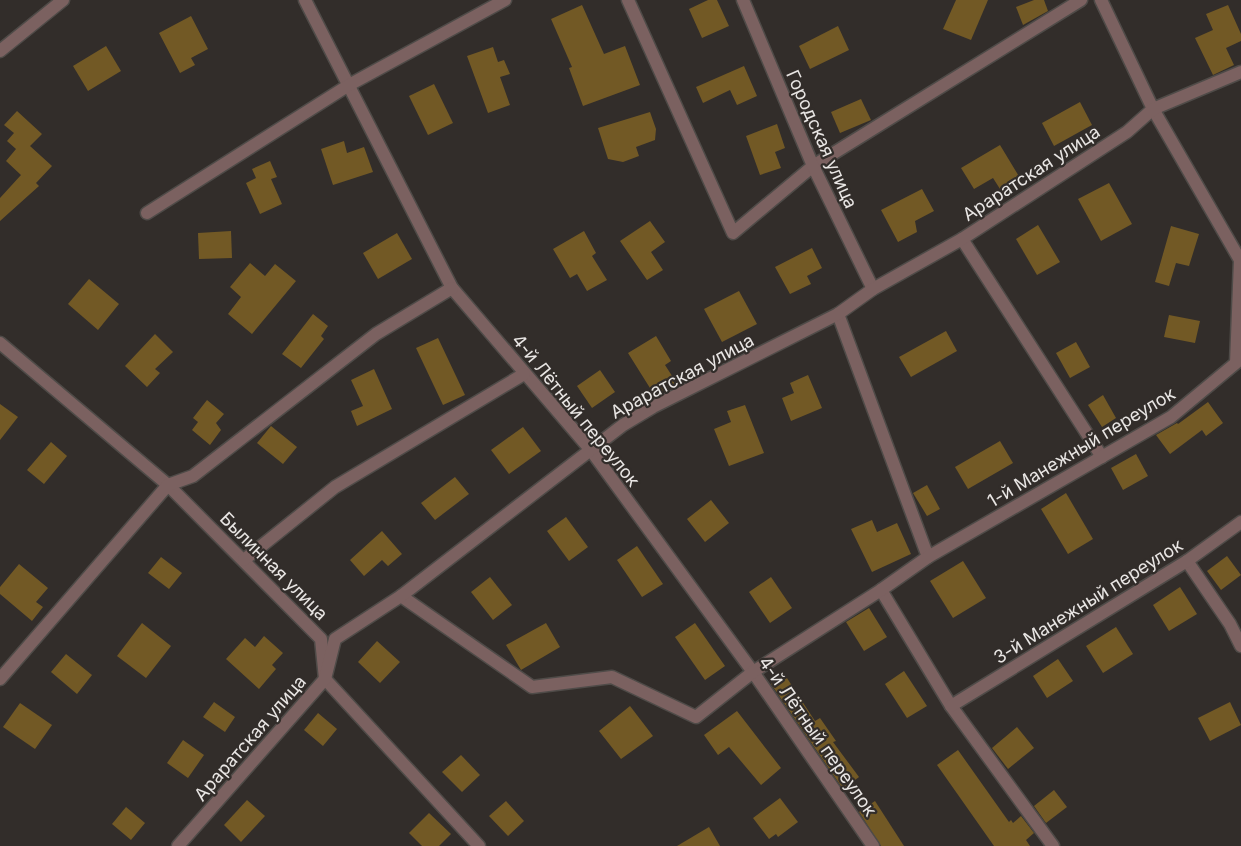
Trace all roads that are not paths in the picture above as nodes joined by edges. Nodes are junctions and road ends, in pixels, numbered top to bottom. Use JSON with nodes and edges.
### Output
{"nodes":[{"id":1,"x":63,"y":0,"type":"edge"},
{"id":2,"x":305,"y":0,"type":"edge"},
{"id":3,"x":505,"y":0,"type":"edge"},
{"id":4,"x":628,"y":0,"type":"edge"},
{"id":5,"x":743,"y":0,"type":"edge"},
{"id":6,"x":1081,"y":0,"type":"edge"},
{"id":7,"x":1101,"y":0,"type":"edge"},
{"id":8,"x":0,"y":51,"type":"edge"},
{"id":9,"x":1241,"y":72,"type":"edge"},
{"id":10,"x":350,"y":85,"type":"junction"},
{"id":11,"x":1153,"y":109,"type":"junction"},
{"id":12,"x":813,"y":166,"type":"junction"},
{"id":13,"x":147,"y":213,"type":"dead end"},
{"id":14,"x":962,"y":239,"type":"junction"},
{"id":15,"x":452,"y":288,"type":"junction"},
{"id":16,"x":873,"y":290,"type":"junction"},
{"id":17,"x":838,"y":314,"type":"junction"},
{"id":18,"x":0,"y":343,"type":"edge"},
{"id":19,"x":524,"y":374,"type":"junction"},
{"id":20,"x":590,"y":449,"type":"junction"},
{"id":21,"x":1102,"y":458,"type":"junction"},
{"id":22,"x":168,"y":485,"type":"junction"},
{"id":23,"x":1241,"y":522,"type":"edge"},
{"id":24,"x":928,"y":557,"type":"junction"},
{"id":25,"x":244,"y":560,"type":"junction"},
{"id":26,"x":1187,"y":561,"type":"junction"},
{"id":27,"x":881,"y":590,"type":"junction"},
{"id":28,"x":401,"y":596,"type":"junction"},
{"id":29,"x":1241,"y":646,"type":"edge"},
{"id":30,"x":753,"y":672,"type":"junction"},
{"id":31,"x":0,"y":679,"type":"edge"},
{"id":32,"x":325,"y":679,"type":"junction"},
{"id":33,"x":951,"y":706,"type":"junction"},
{"id":34,"x":472,"y":844,"type":"edge"},
{"id":35,"x":178,"y":846,"type":"edge"},
{"id":36,"x":873,"y":846,"type":"edge"},
{"id":37,"x":1053,"y":846,"type":"edge"}],
"edges":[{"from":1,"to":8,"type":"street"},
{"from":2,"to":10,"type":"street","name":"4-й Лётный переулок"},
{"from":3,"to":10,"type":"street"},
{"from":4,"to":12,"type":"street"},
{"from":5,"to":12,"type":"street","name":"Городская улица"},
{"from":6,"to":12,"type":"street"},
{"from":7,"to":11,"type":"street","name":"1-й Манежный переулок"},
{"from":9,"to":11,"type":"street","name":"Араратская улица"},
{"from":10,"to":13,"type":"street"},
{"from":10,"to":15,"type":"street","name":"4-й Лётный переулок"},
{"from":11,"to":14,"type":"street","name":"Араратская улица"},
{"from":11,"to":21,"type":"street","name":"1-й Манежный переулок"},
{"from":12,"to":16,"type":"street","name":"Городская улица"},
{"from":14,"to":16,"type":"street","name":"Араратская улица"},
{"from":14,"to":21,"type":"street"},
{"from":15,"to":19,"type":"street","name":"4-й Лётный переулок"},
{"from":15,"to":22,"type":"street"},
{"from":16,"to":17,"type":"street","name":"Араратская улица"},
{"from":17,"to":20,"type":"street","name":"Араратская улица"},
{"from":17,"to":24,"type":"street"},
{"from":18,"to":22,"type":"street","name":"Былинная улица"},
{"from":19,"to":20,"type":"street","name":"4-й Лётный переулок"},
{"from":19,"to":25,"type":"street"},
{"from":20,"to":28,"type":"street","name":"Араратская улица"},
{"from":20,"to":30,"type":"street","name":"4-й Лётный переулок"},
{"from":21,"to":24,"type":"street","name":"1-й Манежный переулок"},
{"from":22,"to":25,"type":"street","name":"Былинная улица"},
{"from":22,"to":31,"type":"street"},
{"from":23,"to":26,"type":"street","name":"3-й Манежный переулок"},
{"from":24,"to":27,"type":"street","name":"1-й Манежный переулок"},
{"from":25,"to":32,"type":"street","name":"Былинная улица"},
{"from":26,"to":29,"type":"street"},
{"from":26,"to":33,"type":"street","name":"3-й Манежный переулок"},
{"from":27,"to":30,"type":"street","name":"1-й Манежный переулок"},
{"from":27,"to":33,"type":"street"},
{"from":28,"to":30,"type":"street","name":"1-й Манежный переулок"},
{"from":28,"to":32,"type":"street","name":"Араратская улица"},
{"from":30,"to":36,"type":"street","name":"4-й Лётный переулок"},
{"from":32,"to":34,"type":"street"},
{"from":32,"to":35,"type":"street","name":"Араратская улица"},
{"from":33,"to":37,"type":"street"}]}
